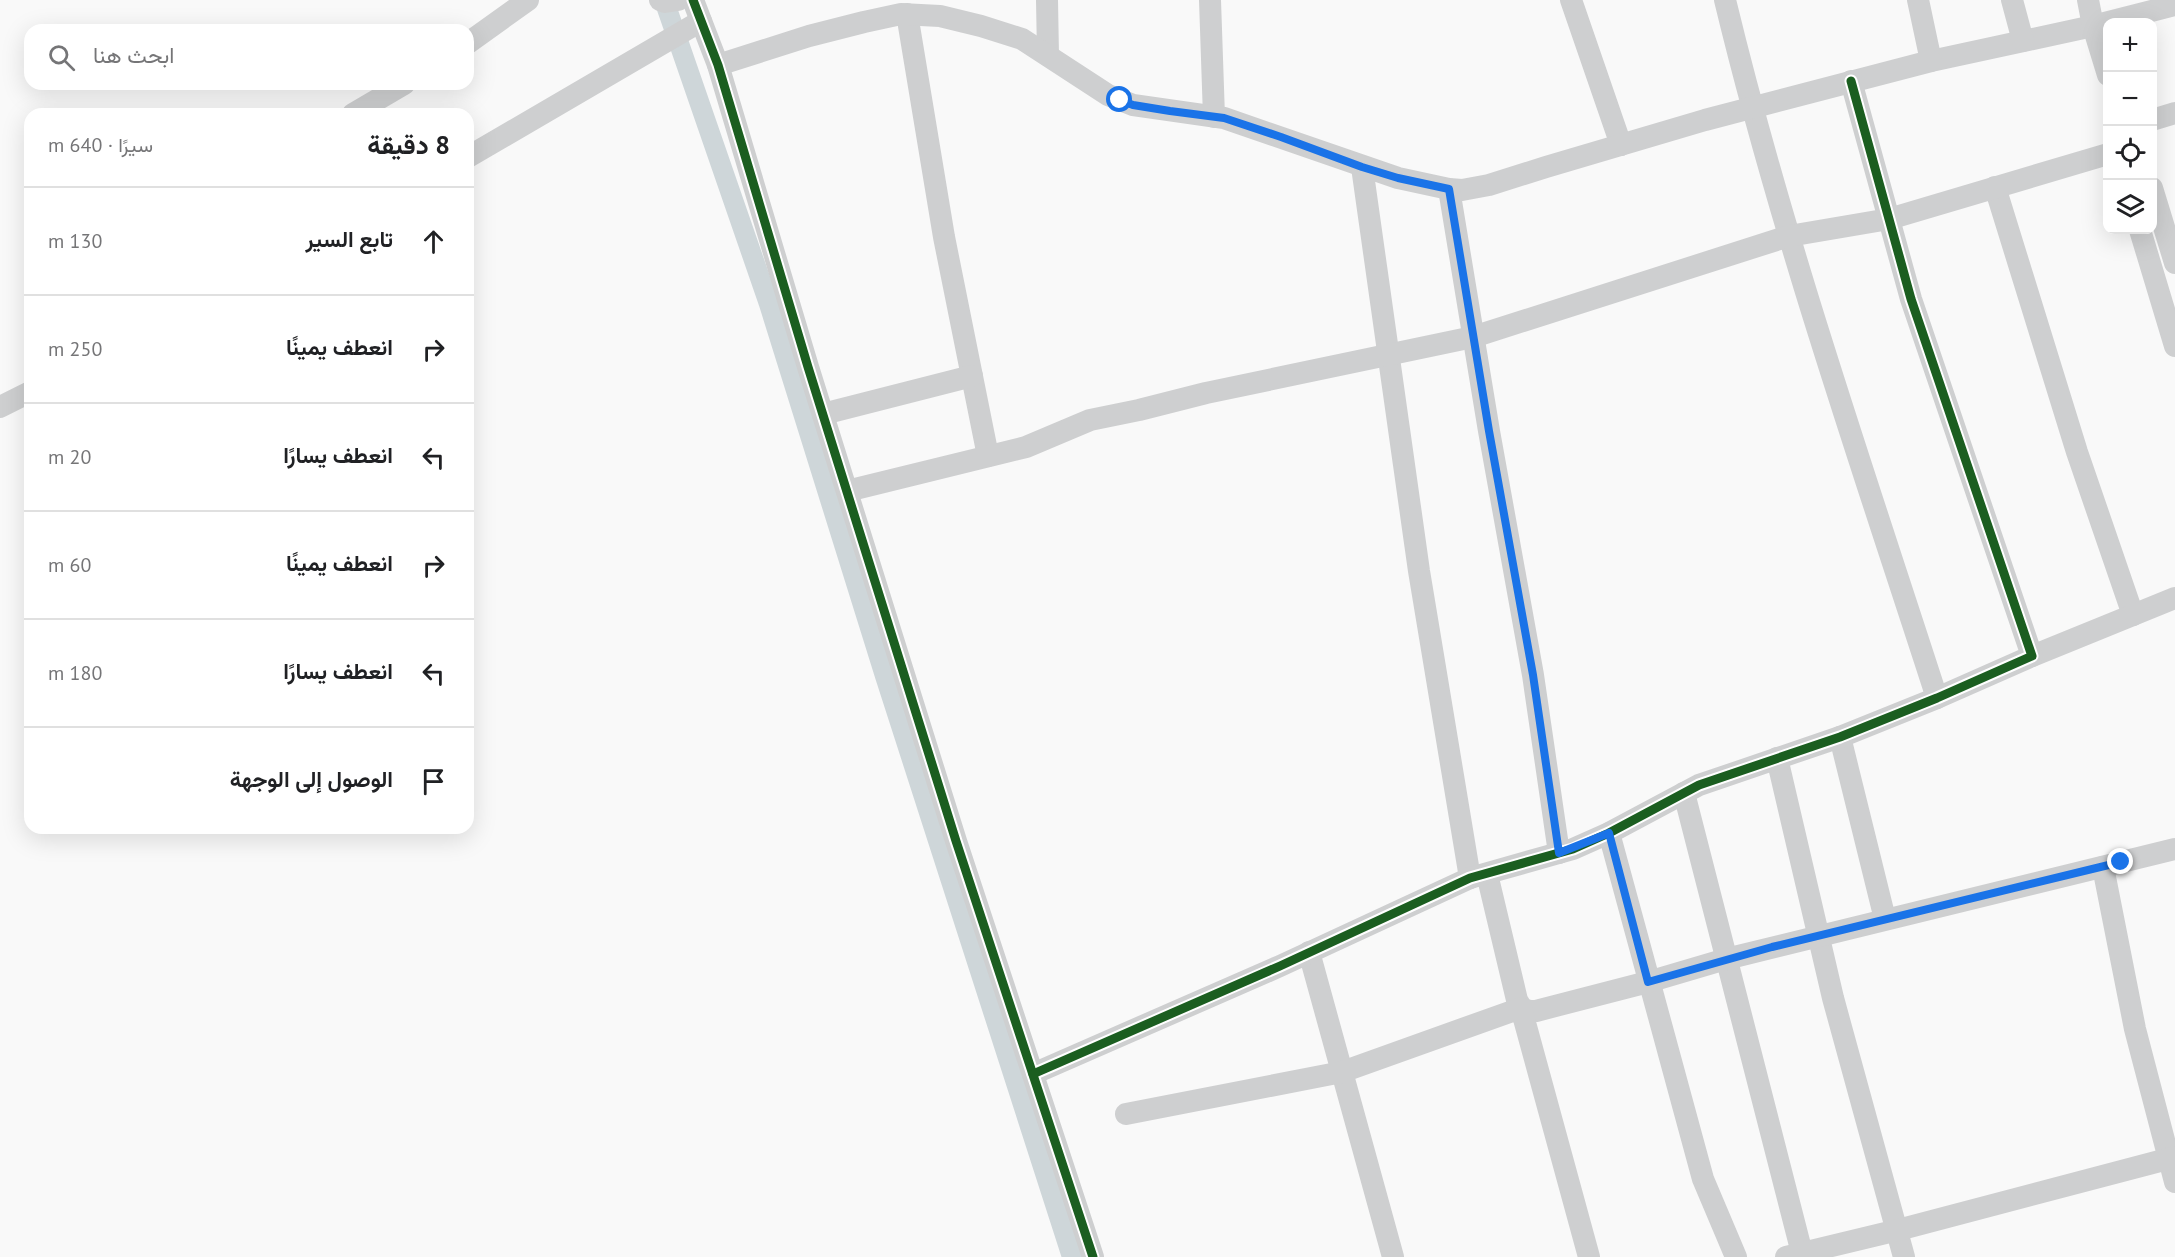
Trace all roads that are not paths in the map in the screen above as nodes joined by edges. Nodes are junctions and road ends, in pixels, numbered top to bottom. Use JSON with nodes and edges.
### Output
{"nodes":[{"id":1,"x":528,"y":0,"type":"edge"},
{"id":2,"x":660,"y":0,"type":"edge"},
{"id":3,"x":678,"y":0,"type":"edge"},
{"id":4,"x":693,"y":0,"type":"edge"},
{"id":5,"x":1047,"y":0,"type":"edge"},
{"id":6,"x":1210,"y":0,"type":"edge"},
{"id":7,"x":1571,"y":0,"type":"edge"},
{"id":8,"x":1725,"y":0,"type":"edge"},
{"id":9,"x":1918,"y":0,"type":"edge"},
{"id":10,"x":2012,"y":0,"type":"edge"},
{"id":11,"x":2088,"y":0,"type":"edge"},
{"id":12,"x":2175,"y":6,"type":"edge"},
{"id":13,"x":928,"y":8,"type":"edge"},
{"id":14,"x":907,"y":14,"type":"junction"},
{"id":15,"x":701,"y":21,"type":"junction"},
{"id":16,"x":2093,"y":26,"type":"junction"},
{"id":17,"x":474,"y":39,"type":"edge"},
{"id":18,"x":2023,"y":40,"type":"junction"},
{"id":19,"x":1048,"y":55,"type":"junction"},
{"id":20,"x":1931,"y":61,"type":"junction"},
{"id":21,"x":718,"y":65,"type":"junction"},
{"id":22,"x":2107,"y":72,"type":"edge"},
{"id":23,"x":1851,"y":81,"type":"junction"},
{"id":24,"x":394,"y":90,"type":"edge"},
{"id":25,"x":363,"y":108,"type":"edge"},
{"id":26,"x":1751,"y":108,"type":"junction"},
{"id":27,"x":2175,"y":113,"type":"edge"},
{"id":28,"x":1214,"y":117,"type":"junction"},
{"id":29,"x":2157,"y":118,"type":"edge"},
{"id":30,"x":1621,"y":145,"type":"junction"},
{"id":31,"x":474,"y":153,"type":"edge"},
{"id":32,"x":2103,"y":156,"type":"edge"},
{"id":33,"x":1362,"y":167,"type":"junction"},
{"id":34,"x":1995,"y":188,"type":"junction"},
{"id":35,"x":1449,"y":189,"type":"junction"},
{"id":36,"x":2157,"y":204,"type":"edge"},
{"id":37,"x":1889,"y":219,"type":"junction"},
{"id":38,"x":2141,"y":234,"type":"edge"},
{"id":39,"x":1789,"y":236,"type":"junction"},
{"id":40,"x":2175,"y":263,"type":"edge"},
{"id":41,"x":1473,"y":337,"type":"junction"},
{"id":42,"x":2175,"y":346,"type":"edge"},
{"id":43,"x":1388,"y":355,"type":"junction"},
{"id":44,"x":972,"y":376,"type":"junction"},
{"id":45,"x":24,"y":395,"type":"edge"},
{"id":46,"x":0,"y":408,"type":"edge"},
{"id":47,"x":823,"y":414,"type":"junction"},
{"id":48,"x":988,"y":456,"type":"junction"},
{"id":49,"x":847,"y":491,"type":"junction"},
{"id":50,"x":2175,"y":598,"type":"edge"},
{"id":51,"x":2133,"y":615,"type":"junction"},
{"id":52,"x":2032,"y":656,"type":"junction"},
{"id":53,"x":1937,"y":698,"type":"junction"},
{"id":54,"x":1839,"y":737,"type":"junction"},
{"id":55,"x":1777,"y":758,"type":"junction"},
{"id":56,"x":1684,"y":793,"type":"junction"},
{"id":57,"x":1609,"y":833,"type":"junction"},
{"id":58,"x":2175,"y":849,"type":"edge"},
{"id":59,"x":1559,"y":853,"type":"junction"},
{"id":60,"x":2103,"y":867,"type":"junction"},
{"id":61,"x":1478,"y":876,"type":"junction"},
{"id":62,"x":1885,"y":919,"type":"junction"},
{"id":63,"x":1819,"y":936,"type":"junction"},
{"id":64,"x":1309,"y":952,"type":"junction"},
{"id":65,"x":1726,"y":959,"type":"junction"},
{"id":66,"x":1648,"y":982,"type":"junction"},
{"id":67,"x":1521,"y":1008,"type":"junction"},
{"id":68,"x":1342,"y":1072,"type":"junction"},
{"id":69,"x":1033,"y":1074,"type":"junction"},
{"id":70,"x":1126,"y":1114,"type":"dead end"},
{"id":71,"x":2172,"y":1157,"type":"edge"},
{"id":72,"x":2175,"y":1182,"type":"edge"},
{"id":73,"x":1898,"y":1230,"type":"junction"},
{"id":74,"x":1797,"y":1256,"type":"edge"},
{"id":75,"x":1093,"y":1257,"type":"edge"},
{"id":76,"x":1393,"y":1257,"type":"edge"},
{"id":77,"x":1589,"y":1257,"type":"edge"},
{"id":78,"x":1736,"y":1257,"type":"edge"},
{"id":79,"x":1904,"y":1257,"type":"edge"}],
"edges":[{"from":1,"to":17,"type":"street"},
{"from":2,"to":3,"type":"street"},
{"from":4,"to":15,"type":"street"},
{"from":5,"to":19,"type":"street"},
{"from":6,"to":28,"type":"street"},
{"from":7,"to":30,"type":"street"},
{"from":8,"to":26,"type":"street"},
{"from":9,"to":20,"type":"street"},
{"from":10,"to":18,"type":"street"},
{"from":11,"to":16,"type":"street"},
{"from":12,"to":16,"type":"street"},
{"from":13,"to":14,"type":"street"},
{"from":13,"to":19,"type":"street"},
{"from":14,"to":21,"type":"street"},
{"from":14,"to":44,"type":"street"},
{"from":15,"to":21,"type":"street"},
{"from":15,"to":31,"type":"street"},
{"from":16,"to":18,"type":"street"},
{"from":16,"to":22,"type":"street"},
{"from":18,"to":20,"type":"street"},
{"from":19,"to":28,"type":"street"},
{"from":20,"to":23,"type":"street"},
{"from":21,"to":47,"type":"street"},
{"from":23,"to":26,"type":"street"},
{"from":23,"to":37,"type":"street"},
{"from":24,"to":25,"type":"street"},
{"from":26,"to":30,"type":"street"},
{"from":26,"to":39,"type":"street"},
{"from":27,"to":29,"type":"street"},
{"from":28,"to":33,"type":"street"},
{"from":30,"to":35,"type":"street"},
{"from":32,"to":34,"type":"street"},
{"from":33,"to":35,"type":"street"},
{"from":33,"to":43,"type":"street"},
{"from":34,"to":37,"type":"street"},
{"from":34,"to":51,"type":"street"},
{"from":35,"to":41,"type":"street"},
{"from":36,"to":40,"type":"street"},
{"from":37,"to":39,"type":"street"},
{"from":37,"to":52,"type":"street"},
{"from":38,"to":42,"type":"street"},
{"from":39,"to":41,"type":"street"},
{"from":39,"to":53,"type":"street"},
{"from":41,"to":43,"type":"street"},
{"from":41,"to":59,"type":"street"},
{"from":43,"to":48,"type":"street"},
{"from":43,"to":61,"type":"street"},
{"from":44,"to":47,"type":"street"},
{"from":44,"to":48,"type":"street"},
{"from":45,"to":46,"type":"street"},
{"from":47,"to":49,"type":"street"},
{"from":48,"to":49,"type":"street"},
{"from":49,"to":69,"type":"street"},
{"from":50,"to":51,"type":"street"},
{"from":51,"to":52,"type":"street"},
{"from":52,"to":53,"type":"street"},
{"from":53,"to":54,"type":"street"},
{"from":54,"to":55,"type":"street"},
{"from":54,"to":62,"type":"street"},
{"from":55,"to":56,"type":"street"},
{"from":55,"to":63,"type":"street"},
{"from":56,"to":57,"type":"street"},
{"from":56,"to":65,"type":"street"},
{"from":57,"to":59,"type":"street"},
{"from":57,"to":66,"type":"street"},
{"from":58,"to":60,"type":"street"},
{"from":59,"to":61,"type":"street"},
{"from":60,"to":62,"type":"street"},
{"from":60,"to":71,"type":"street"},
{"from":61,"to":64,"type":"street"},
{"from":61,"to":67,"type":"street"},
{"from":62,"to":63,"type":"street"},
{"from":63,"to":65,"type":"street"},
{"from":63,"to":73,"type":"street"},
{"from":64,"to":68,"type":"street"},
{"from":64,"to":69,"type":"street"},
{"from":65,"to":66,"type":"street"},
{"from":65,"to":74,"type":"street"},
{"from":66,"to":67,"type":"street"},
{"from":66,"to":78,"type":"street"},
{"from":67,"to":68,"type":"street"},
{"from":67,"to":77,"type":"street"},
{"from":68,"to":70,"type":"street"},
{"from":68,"to":76,"type":"street"},
{"from":69,"to":75,"type":"street"},
{"from":71,"to":72,"type":"street"},
{"from":71,"to":73,"type":"street"},
{"from":73,"to":74,"type":"street"},
{"from":73,"to":79,"type":"street"}]}
